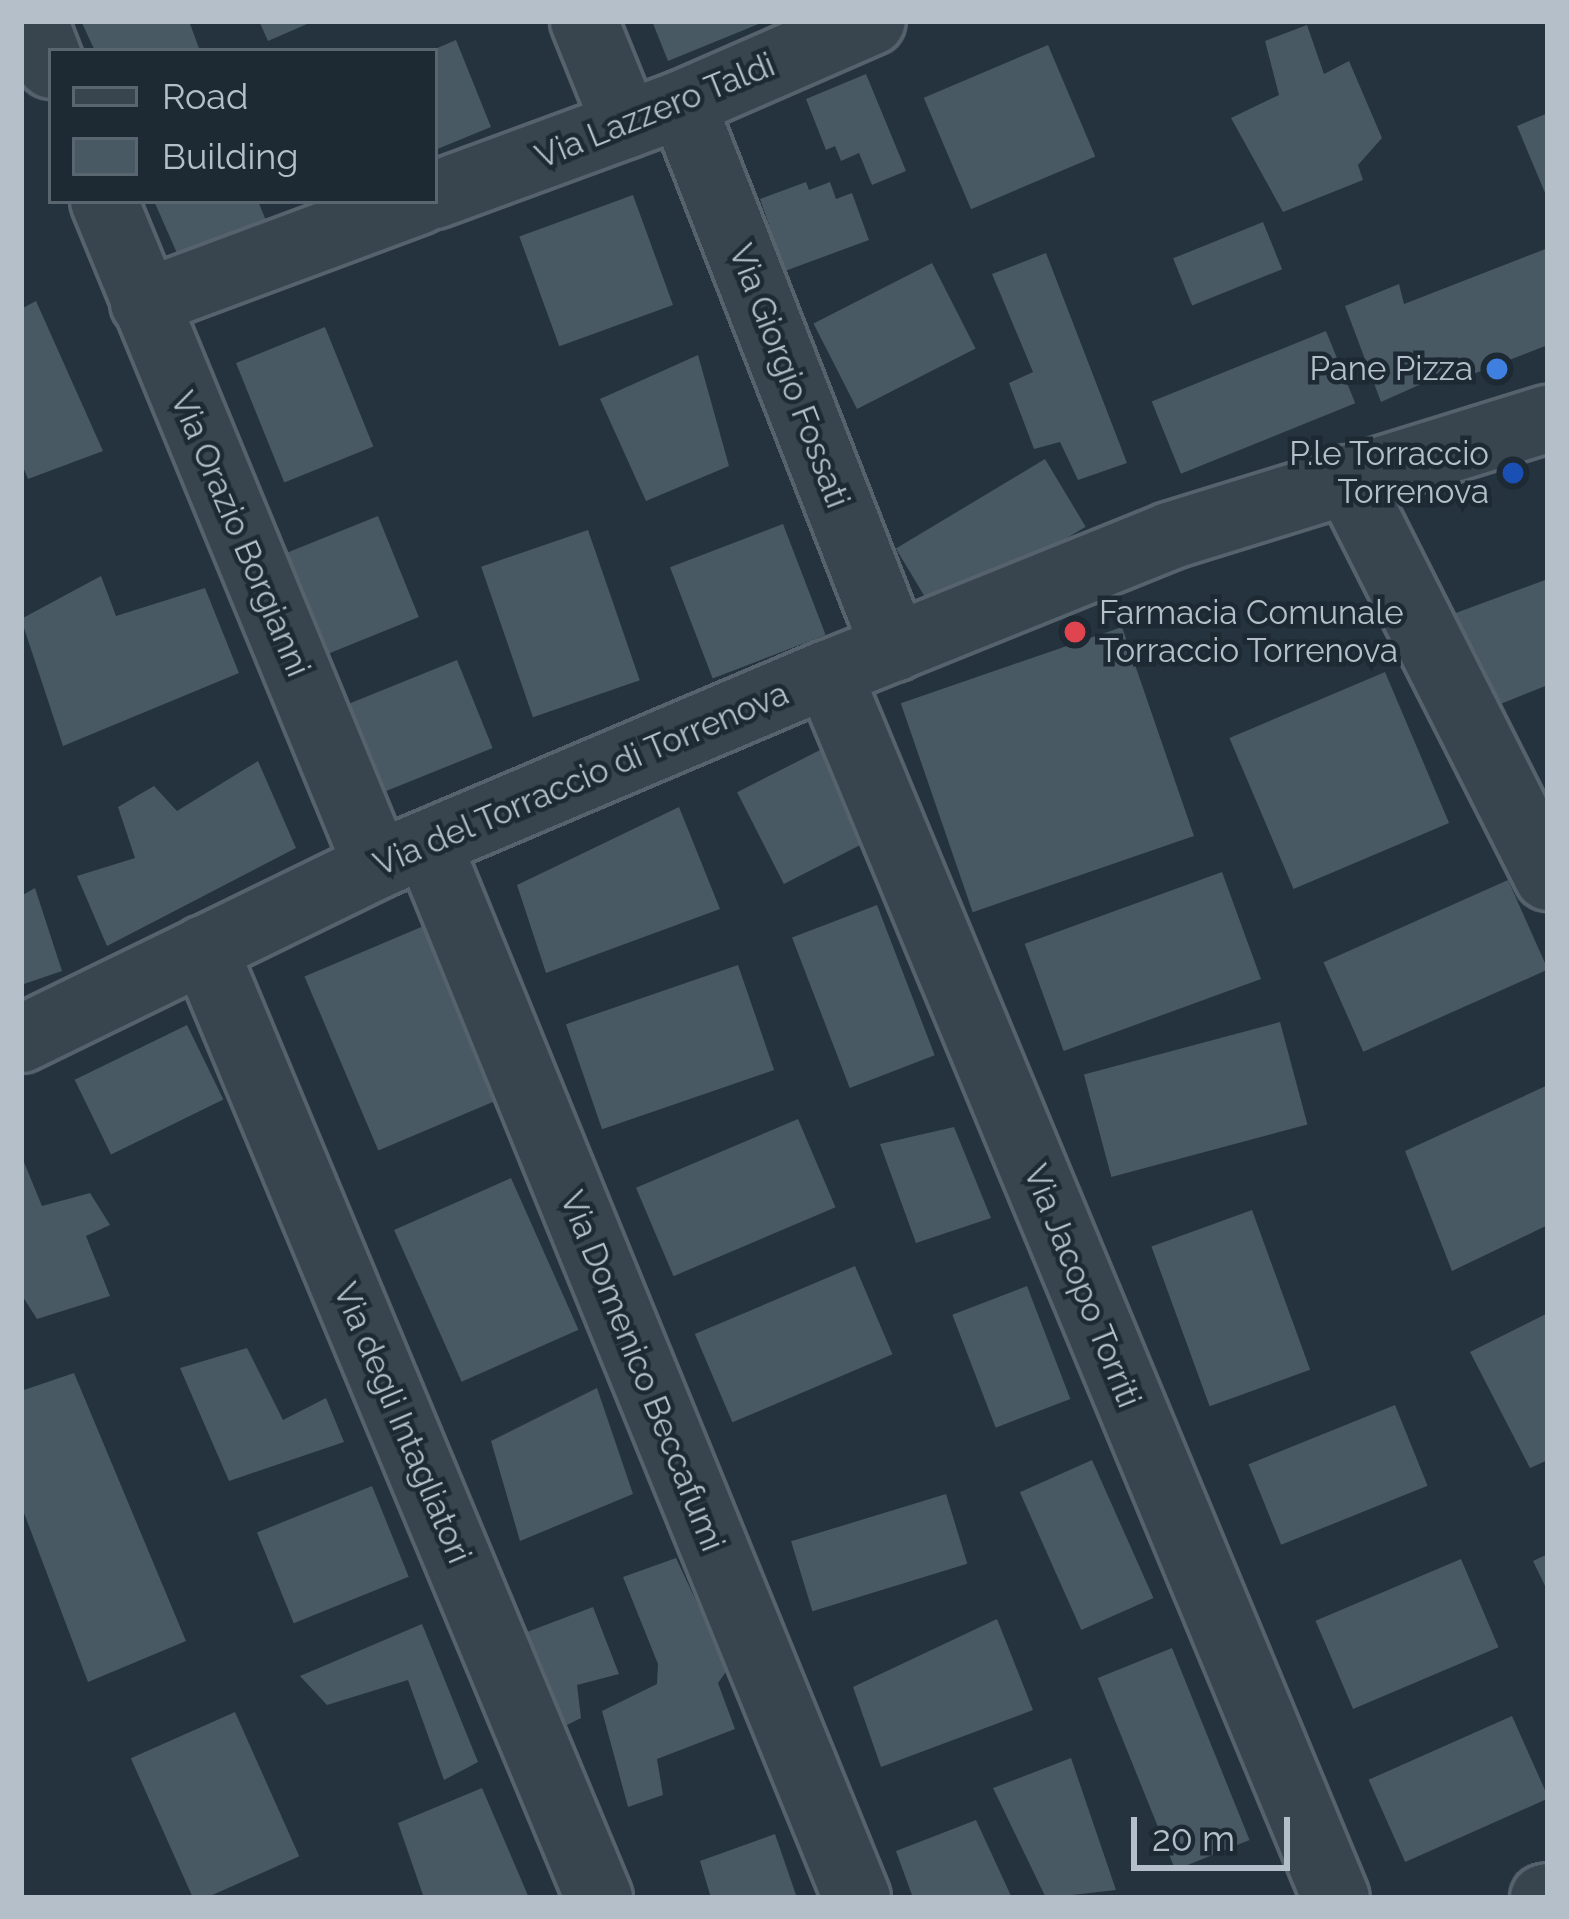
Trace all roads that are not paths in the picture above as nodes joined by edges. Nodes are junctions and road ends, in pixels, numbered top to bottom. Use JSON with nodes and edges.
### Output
{"nodes":[{"id":1,"x":34,"y":21,"type":"edge"},
{"id":2,"x":584,"y":21,"type":"edge"},
{"id":3,"x":872,"y":21,"type":"edge"},
{"id":4,"x":48,"y":57,"type":"edge"},
{"id":5,"x":654,"y":115,"type":"junction"},
{"id":6,"x":438,"y":194,"type":"edge"},
{"id":7,"x":105,"y":204,"type":"edge"},
{"id":8,"x":411,"y":204,"type":"edge"},
{"id":9,"x":144,"y":303,"type":"junction"},
{"id":10,"x":1548,"y":419,"type":"edge"},
{"id":11,"x":1347,"y":478,"type":"junction"},
{"id":12,"x":896,"y":648,"type":"junction"},
{"id":13,"x":829,"y":674,"type":"junction"},
{"id":14,"x":403,"y":855,"type":"junction"},
{"id":15,"x":1548,"y":877,"type":"edge"},
{"id":16,"x":204,"y":949,"type":"junction"},
{"id":17,"x":21,"y":1040,"type":"edge"},
{"id":18,"x":599,"y":1898,"type":"edge"},
{"id":19,"x":857,"y":1898,"type":"edge"},
{"id":20,"x":1336,"y":1898,"type":"edge"}],
"edges":[{"from":1,"to":4,"type":"street"},
{"from":2,"to":5,"type":"street","name":"Via Giorgio Fossati"},
{"from":3,"to":5,"type":"street","name":"Via Lazzero Taldi"},
{"from":5,"to":6,"type":"street","name":"Via Lazzero Taldi"},
{"from":5,"to":12,"type":"street","name":"Via Giorgio Fossati"},
{"from":7,"to":9,"type":"street","name":"Via Orazio Borgianni"},
{"from":8,"to":9,"type":"street"},
{"from":9,"to":14,"type":"street","name":"Via Orazio Borgianni"},
{"from":10,"to":11,"type":"street","name":"Via del Torraccio di Torrenova"},
{"from":11,"to":12,"type":"street","name":"Via del Torraccio di Torrenova"},
{"from":11,"to":15,"type":"street"},
{"from":12,"to":13,"type":"street","name":"Via del Torraccio di Torrenova"},
{"from":13,"to":14,"type":"street","name":"Via del Torraccio di Torrenova"},
{"from":13,"to":20,"type":"street","name":"Via Jacopo Torriti"},
{"from":14,"to":16,"type":"street","name":"Via del Torraccio di Torrenova"},
{"from":14,"to":19,"type":"street","name":"Via Domenico Beccafumi"},
{"from":16,"to":17,"type":"street","name":"Via del Torraccio di Torrenova"},
{"from":16,"to":18,"type":"street","name":"Via degli Intagliatori"}]}
